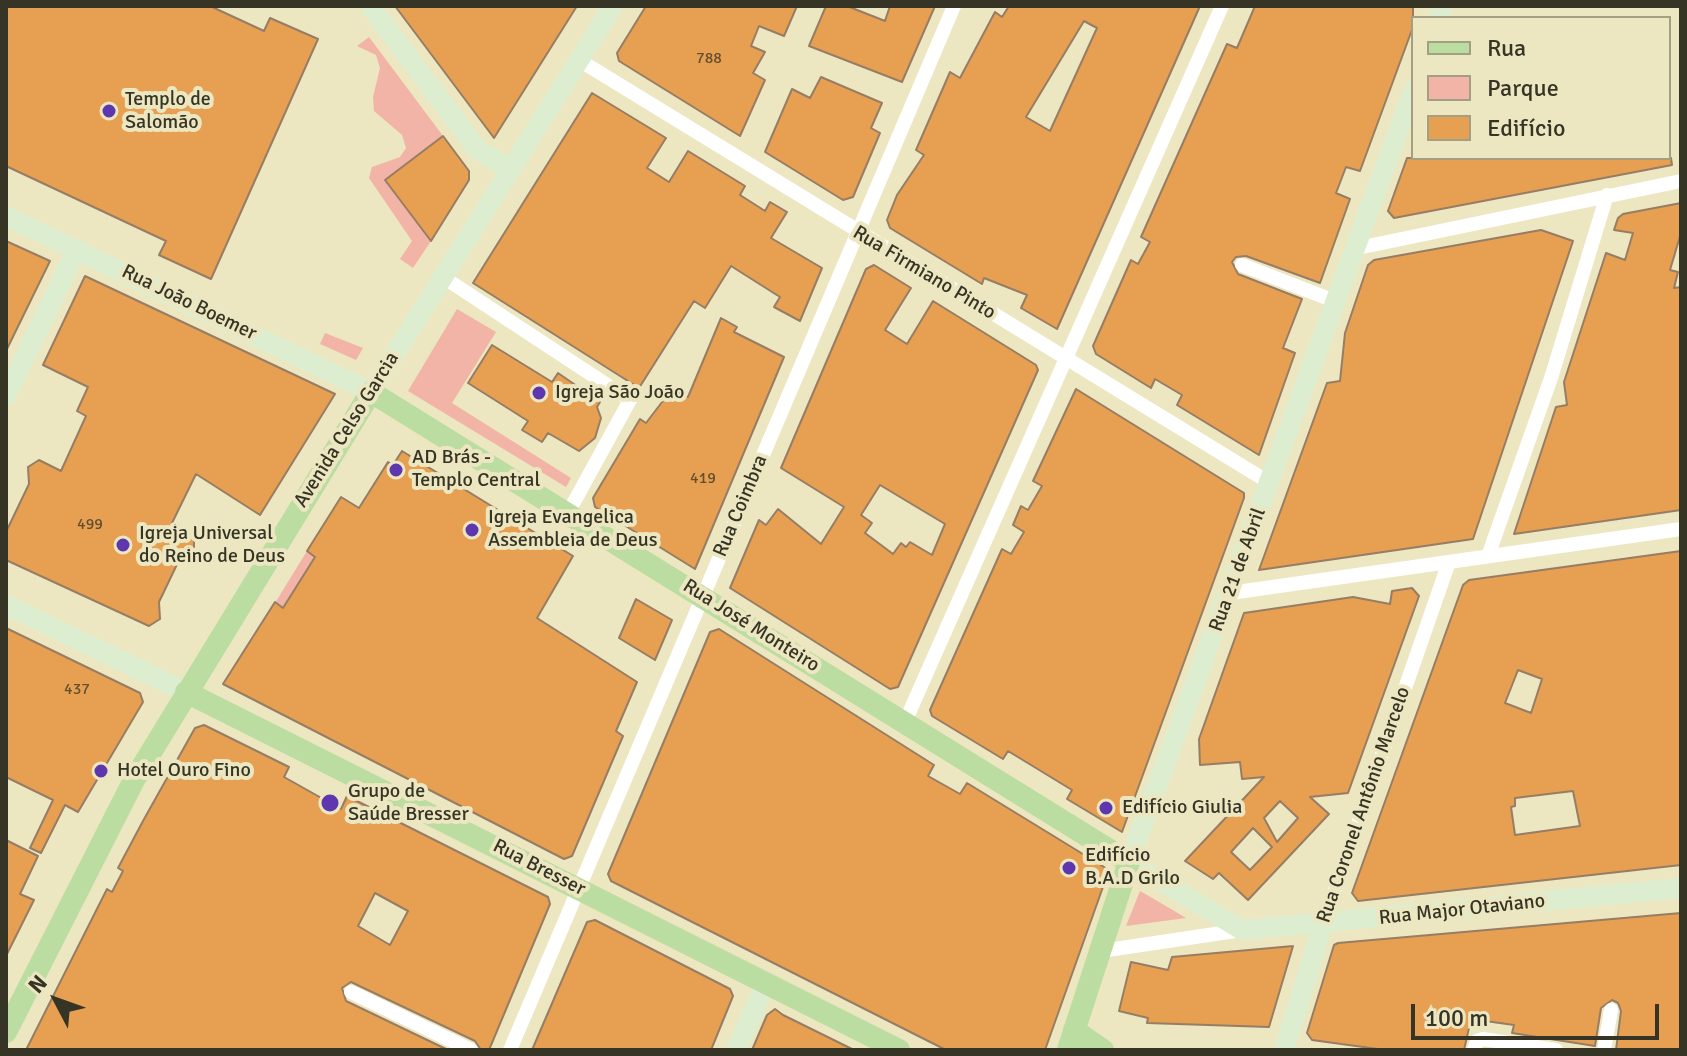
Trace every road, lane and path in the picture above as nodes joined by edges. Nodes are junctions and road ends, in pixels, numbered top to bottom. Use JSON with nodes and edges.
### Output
{"nodes":[{"id":1,"x":370,"y":6,"type":"edge"},
{"id":2,"x":613,"y":6,"type":"edge"},
{"id":3,"x":954,"y":6,"type":"edge"},
{"id":4,"x":1222,"y":6,"type":"edge"},
{"id":5,"x":579,"y":60,"type":"junction"},
{"id":6,"x":1411,"y":97,"type":"edge"},
{"id":7,"x":511,"y":170,"type":"junction"},
{"id":8,"x":1681,"y":181,"type":"edge"},
{"id":9,"x":1607,"y":195,"type":"junction"},
{"id":10,"x":6,"y":216,"type":"edge"},
{"id":11,"x":858,"y":232,"type":"junction"},
{"id":12,"x":1358,"y":248,"type":"junction"},
{"id":13,"x":77,"y":249,"type":"junction"},
{"id":14,"x":1242,"y":265,"type":"dead end"},
{"id":15,"x":443,"y":277,"type":"junction"},
{"id":16,"x":1337,"y":302,"type":"junction"},
{"id":17,"x":1065,"y":358,"type":"junction"},
{"id":18,"x":371,"y":392,"type":"junction"},
{"id":19,"x":6,"y":396,"type":"edge"},
{"id":20,"x":1270,"y":483,"type":"junction"},
{"id":21,"x":568,"y":513,"type":"junction"},
{"id":22,"x":1681,"y":529,"type":"edge"},
{"id":23,"x":1488,"y":556,"type":"junction"},
{"id":24,"x":1449,"y":562,"type":"junction"},
{"id":25,"x":1230,"y":593,"type":"junction"},
{"id":26,"x":703,"y":597,"type":"junction"},
{"id":27,"x":6,"y":605,"type":"edge"},
{"id":28,"x":186,"y":692,"type":"junction"},
{"id":29,"x":905,"y":722,"type":"junction"},
{"id":30,"x":1129,"y":862,"type":"junction"},
{"id":31,"x":580,"y":888,"type":"junction"},
{"id":32,"x":1681,"y":888,"type":"edge"},
{"id":33,"x":1323,"y":924,"type":"junction"},
{"id":34,"x":1242,"y":930,"type":"junction"},
{"id":35,"x":1101,"y":951,"type":"junction"},
{"id":36,"x":766,"y":983,"type":"junction"},
{"id":37,"x":351,"y":992,"type":"dead end"},
{"id":38,"x":1611,"y":1010,"type":"dead end"},
{"id":39,"x":8,"y":1025,"type":"edge"},
{"id":40,"x":1071,"y":1040,"type":"edge"},
{"id":41,"x":471,"y":1050,"type":"edge"},
{"id":42,"x":510,"y":1050,"type":"edge"},
{"id":43,"x":736,"y":1050,"type":"edge"},
{"id":44,"x":899,"y":1050,"type":"edge"},
{"id":45,"x":1103,"y":1050,"type":"edge"},
{"id":46,"x":1284,"y":1050,"type":"edge"},
{"id":47,"x":1474,"y":1050,"type":"edge"},
{"id":48,"x":1556,"y":1050,"type":"edge"},
{"id":49,"x":1604,"y":1050,"type":"edge"}],
"edges":[{"from":1,"to":7,"type":"street"},
{"from":2,"to":5,"type":"street","name":"Avenida Celso Garcia"},
{"from":3,"to":11,"type":"street","name":"Rua Coimbra"},
{"from":4,"to":17,"type":"street"},
{"from":5,"to":7,"type":"street","name":"Avenida Celso Garcia"},
{"from":5,"to":11,"type":"street","name":"Rua Firmiano Pinto"},
{"from":6,"to":12,"type":"street","name":"Rua 21 de Abril"},
{"from":7,"to":15,"type":"street","name":"Avenida Celso Garcia"},
{"from":8,"to":9,"type":"street"},
{"from":9,"to":12,"type":"street"},
{"from":9,"to":23,"type":"street"},
{"from":10,"to":13,"type":"street","name":"Rua João Boemer"},
{"from":11,"to":17,"type":"street","name":"Rua Firmiano Pinto"},
{"from":11,"to":26,"type":"street","name":"Rua Coimbra"},
{"from":12,"to":16,"type":"street","name":"Rua 21 de Abril"},
{"from":13,"to":18,"type":"street","name":"Rua João Boemer"},
{"from":13,"to":19,"type":"street"},
{"from":14,"to":16,"type":"street"},
{"from":15,"to":18,"type":"street","name":"Avenida Celso Garcia"},
{"from":15,"to":21,"type":"street"},
{"from":16,"to":20,"type":"street","name":"Rua 21 de Abril"},
{"from":17,"to":20,"type":"street","name":"Rua Firmiano Pinto"},
{"from":17,"to":29,"type":"street"},
{"from":18,"to":21,"type":"main road","name":"Rua José Monteiro"},
{"from":18,"to":28,"type":"main road","name":"Avenida Celso Garcia"},
{"from":20,"to":25,"type":"street","name":"Rua 21 de Abril"},
{"from":21,"to":26,"type":"main road","name":"Rua José Monteiro"},
{"from":22,"to":23,"type":"street"},
{"from":23,"to":24,"type":"street"},
{"from":24,"to":25,"type":"street"},
{"from":24,"to":33,"type":"street","name":"Rua Coronel Antônio Marcelo"},
{"from":25,"to":30,"type":"street","name":"Rua 21 de Abril"},
{"from":26,"to":29,"type":"main road","name":"Rua José Monteiro"},
{"from":26,"to":31,"type":"street","name":"Rua Coimbra"},
{"from":27,"to":28,"type":"street","name":"Rua Bresser"},
{"from":28,"to":31,"type":"main road","name":"Rua Bresser"},
{"from":28,"to":39,"type":"main road","name":"Avenida Celso Garcia"},
{"from":29,"to":30,"type":"main road","name":"Rua José Monteiro"},
{"from":30,"to":34,"type":"street"},
{"from":30,"to":35,"type":"main road","name":"Rua 21 de Abril"},
{"from":31,"to":36,"type":"main road","name":"Rua Bresser"},
{"from":31,"to":42,"type":"street","name":"Rua Coimbra"},
{"from":32,"to":33,"type":"street","name":"Rua Major Otaviano"},
{"from":33,"to":34,"type":"street","name":"Rua Major Otaviano"},
{"from":33,"to":46,"type":"street","name":"Rua Coronel Antônio Marcelo"},
{"from":34,"to":35,"type":"street","name":"Rua Major Otaviano"},
{"from":35,"to":40,"type":"main road","name":"Rua 21 de Abril"},
{"from":36,"to":43,"type":"street"},
{"from":36,"to":44,"type":"main road","name":"Rua Bresser"},
{"from":37,"to":41,"type":"street"},
{"from":38,"to":49,"type":"street"},
{"from":40,"to":45,"type":"main road"},
{"from":47,"to":48,"type":"street"}]}
